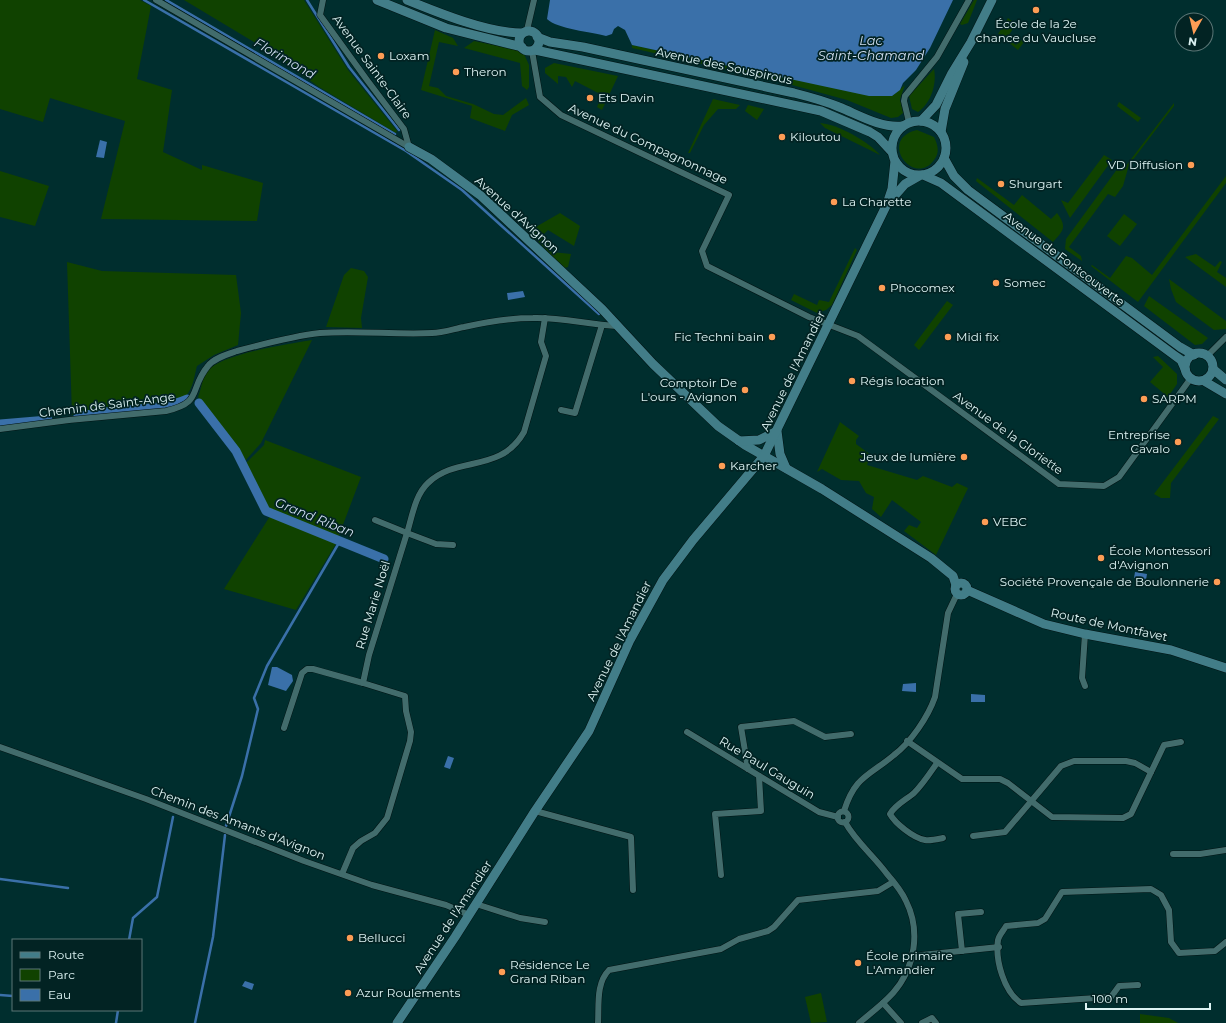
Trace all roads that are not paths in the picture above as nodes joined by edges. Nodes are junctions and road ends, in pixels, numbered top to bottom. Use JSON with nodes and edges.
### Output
{"nodes":[{"id":1,"x":156,"y":0,"type":"edge"},
{"id":2,"x":324,"y":0,"type":"edge"},
{"id":3,"x":377,"y":0,"type":"edge"},
{"id":4,"x":407,"y":0,"type":"edge"},
{"id":5,"x":534,"y":0,"type":"edge"},
{"id":6,"x":969,"y":0,"type":"edge"},
{"id":7,"x":992,"y":0,"type":"edge"},
{"id":8,"x":524,"y":32,"type":"junction"},
{"id":9,"x":537,"y":37,"type":"junction"},
{"id":10,"x":971,"y":42,"type":"junction"},
{"id":11,"x":522,"y":47,"type":"junction"},
{"id":12,"x":534,"y":51,"type":"junction"},
{"id":13,"x":921,"y":121,"type":"junction"},
{"id":14,"x":906,"y":124,"type":"junction"},
{"id":15,"x":941,"y":132,"type":"junction"},
{"id":16,"x":410,"y":147,"type":"junction"},
{"id":17,"x":891,"y":151,"type":"junction"},
{"id":18,"x":944,"y":158,"type":"junction"},
{"id":19,"x":895,"y":161,"type":"junction"},
{"id":20,"x":921,"y":176,"type":"junction"},
{"id":21,"x":887,"y":204,"type":"junction"},
{"id":22,"x":545,"y":318,"type":"junction"},
{"id":23,"x":602,"y":325,"type":"junction"},
{"id":24,"x":830,"y":325,"type":"junction"},
{"id":25,"x":617,"y":326,"type":"junction"},
{"id":26,"x":1226,"y":337,"type":"edge"},
{"id":27,"x":1194,"y":354,"type":"junction"},
{"id":28,"x":1207,"y":356,"type":"junction"},
{"id":29,"x":1185,"y":369,"type":"junction"},
{"id":30,"x":1213,"y":369,"type":"junction"},
{"id":31,"x":1191,"y":378,"type":"junction"},
{"id":32,"x":1204,"y":380,"type":"junction"},
{"id":33,"x":1226,"y":380,"type":"edge"},
{"id":34,"x":1226,"y":394,"type":"edge"},
{"id":35,"x":561,"y":410,"type":"dead end"},
{"id":36,"x":0,"y":429,"type":"edge"},
{"id":37,"x":777,"y":431,"type":"junction"},
{"id":38,"x":738,"y":441,"type":"junction"},
{"id":39,"x":764,"y":456,"type":"junction"},
{"id":40,"x":786,"y":468,"type":"junction"},
{"id":41,"x":375,"y":520,"type":"dead end"},
{"id":42,"x":407,"y":533,"type":"junction"},
{"id":43,"x":453,"y":545,"type":"dead end"},
{"id":44,"x":957,"y":590,"type":"junction"},
{"id":45,"x":1085,"y":634,"type":"junction"},
{"id":46,"x":1226,"y":668,"type":"edge"},
{"id":47,"x":363,"y":684,"type":"junction"},
{"id":48,"x":1085,"y":686,"type":"dead end"},
{"id":49,"x":284,"y":728,"type":"dead end"},
{"id":50,"x":687,"y":732,"type":"dead end"},
{"id":51,"x":851,"y":734,"type":"dead end"},
{"id":52,"x":907,"y":740,"type":"junction"},
{"id":53,"x":1181,"y":742,"type":"dead end"},
{"id":54,"x":0,"y":747,"type":"edge"},
{"id":55,"x":937,"y":763,"type":"junction"},
{"id":56,"x":748,"y":769,"type":"junction"},
{"id":57,"x":1151,"y":772,"type":"junction"},
{"id":58,"x":759,"y":776,"type":"junction"},
{"id":59,"x":1032,"y":802,"type":"junction"},
{"id":60,"x":535,"y":811,"type":"junction"},
{"id":61,"x":844,"y":811,"type":"junction"},
{"id":62,"x":838,"y":817,"type":"junction"},
{"id":63,"x":844,"y":822,"type":"junction"},
{"id":64,"x":973,"y":836,"type":"dead end"},
{"id":65,"x":944,"y":838,"type":"dead end"},
{"id":66,"x":1226,"y":850,"type":"edge"},
{"id":67,"x":1173,"y":854,"type":"dead end"},
{"id":68,"x":342,"y":874,"type":"junction"},
{"id":69,"x":721,"y":875,"type":"dead end"},
{"id":70,"x":893,"y":882,"type":"junction"},
{"id":71,"x":633,"y":890,"type":"dead end"},
{"id":72,"x":476,"y":904,"type":"junction"},
{"id":73,"x":981,"y":912,"type":"dead end"},
{"id":74,"x":469,"y":915,"type":"junction"},
{"id":75,"x":546,"y":922,"type":"dead end"},
{"id":76,"x":1226,"y":942,"type":"edge"},
{"id":77,"x":999,"y":947,"type":"junction"},
{"id":78,"x":962,"y":950,"type":"junction"},
{"id":79,"x":912,"y":956,"type":"junction"},
{"id":80,"x":1138,"y":985,"type":"dead end"},
{"id":81,"x":883,"y":1003,"type":"junction"},
{"id":82,"x":934,"y":1021,"type":"edge"},
{"id":83,"x":397,"y":1023,"type":"edge"},
{"id":84,"x":598,"y":1023,"type":"edge"},
{"id":85,"x":859,"y":1023,"type":"edge"},
{"id":86,"x":901,"y":1023,"type":"edge"},
{"id":87,"x":922,"y":1023,"type":"edge"}],
"edges":[{"from":1,"to":16,"type":"street","name":"Avenue d'Avignon"},
{"from":2,"to":16,"type":"street","name":"Avenue Sainte-Claire"},
{"from":3,"to":11,"type":"main road"},
{"from":4,"to":8,"type":"main road"},
{"from":5,"to":8,"type":"street"},
{"from":6,"to":14,"type":"street"},
{"from":7,"to":10,"type":"main road"},
{"from":8,"to":9,"type":"main road"},
{"from":8,"to":11,"type":"main road"},
{"from":9,"to":12,"type":"main road"},
{"from":9,"to":14,"type":"main road","name":"Avenue des Souspirous"},
{"from":10,"to":13,"type":"main road"},
{"from":10,"to":15,"type":"main road"},
{"from":11,"to":12,"type":"main road"},
{"from":12,"to":17,"type":"main road","name":"Avenue des Souspirous"},
{"from":12,"to":24,"type":"street","name":"Avenue du Compagnonnage"},
{"from":13,"to":14,"type":"main road"},
{"from":13,"to":15,"type":"main road"},
{"from":14,"to":17,"type":"main road"},
{"from":15,"to":18,"type":"main road"},
{"from":16,"to":25,"type":"main road","name":"Avenue d'Avignon"},
{"from":17,"to":19,"type":"main road"},
{"from":18,"to":20,"type":"main road"},
{"from":18,"to":27,"type":"main road","name":"Avenue de Fontcouverte"},
{"from":19,"to":20,"type":"main road"},
{"from":19,"to":21,"type":"main road","name":"Avenue de l'Amandier"},
{"from":20,"to":21,"type":"main road","name":"Avenue de l'Amandier"},
{"from":20,"to":29,"type":"main road","name":"Avenue de Fontcouverte"},
{"from":21,"to":24,"type":"main road","name":"Avenue de l'Amandier"},
{"from":22,"to":23,"type":"street","name":"Chemin de Saint-Ange"},
{"from":22,"to":36,"type":"street","name":"Chemin de Saint-Ange"},
{"from":22,"to":42,"type":"street","name":"Rue Marie Noël"},
{"from":23,"to":25,"type":"street","name":"Chemin de Saint-Ange"},
{"from":23,"to":35,"type":"street"},
{"from":24,"to":31,"type":"street","name":"Avenue de la Gloriette"},
{"from":24,"to":37,"type":"main road","name":"Avenue de l'Amandier"},
{"from":25,"to":38,"type":"main road","name":"Avenue d'Avignon"},
{"from":26,"to":28,"type":"street"},
{"from":27,"to":28,"type":"main road"},
{"from":27,"to":29,"type":"main road"},
{"from":28,"to":30,"type":"main road"},
{"from":29,"to":31,"type":"main road"},
{"from":30,"to":32,"type":"main road"},
{"from":30,"to":33,"type":"main road"},
{"from":31,"to":32,"type":"main road"},
{"from":32,"to":34,"type":"main road"},
{"from":37,"to":38,"type":"main road"},
{"from":37,"to":39,"type":"main road","name":"Avenue de l'Amandier"},
{"from":37,"to":40,"type":"main road"},
{"from":38,"to":39,"type":"main road","name":"Avenue d'Avignon"},
{"from":39,"to":40,"type":"main road"},
{"from":39,"to":60,"type":"main road","name":"Avenue de l'Amandier"},
{"from":40,"to":44,"type":"main road"},
{"from":41,"to":42,"type":"street"},
{"from":42,"to":43,"type":"street"},
{"from":42,"to":47,"type":"street","name":"Rue Marie Noël"},
{"from":44,"to":45,"type":"main road","name":"Route de Montfavet"},
{"from":44,"to":52,"type":"street"},
{"from":45,"to":46,"type":"main road","name":"Route de Montfavet"},
{"from":45,"to":48,"type":"street"},
{"from":47,"to":49,"type":"street"},
{"from":47,"to":68,"type":"street"},
{"from":50,"to":56,"type":"street","name":"Rue Paul Gauguin"},
{"from":51,"to":56,"type":"street"},
{"from":52,"to":55,"type":"street"},
{"from":52,"to":61,"type":"street"},
{"from":53,"to":57,"type":"street"},
{"from":54,"to":68,"type":"street","name":"Chemin des Amants d'Avignon"},
{"from":55,"to":59,"type":"street"},
{"from":55,"to":65,"type":"street"},
{"from":56,"to":58,"type":"street","name":"Rue Paul Gauguin"},
{"from":57,"to":59,"type":"street"},
{"from":57,"to":59,"type":"street"},
{"from":58,"to":62,"type":"street","name":"Rue Paul Gauguin"},
{"from":58,"to":69,"type":"street"},
{"from":59,"to":64,"type":"street"},
{"from":60,"to":71,"type":"street"},
{"from":60,"to":72,"type":"main road","name":"Avenue de l'Amandier"},
{"from":61,"to":62,"type":"street"},
{"from":61,"to":63,"type":"street"},
{"from":62,"to":63,"type":"street"},
{"from":63,"to":70,"type":"street"},
{"from":66,"to":67,"type":"street"},
{"from":68,"to":74,"type":"street","name":"Chemin des Amants d'Avignon"},
{"from":70,"to":79,"type":"street"},
{"from":70,"to":84,"type":"street"},
{"from":72,"to":74,"type":"main road","name":"Avenue de l'Amandier"},
{"from":72,"to":75,"type":"street"},
{"from":73,"to":78,"type":"street"},
{"from":74,"to":83,"type":"main road","name":"Avenue de l'Amandier"},
{"from":76,"to":77,"type":"street"},
{"from":77,"to":78,"type":"street"},
{"from":77,"to":80,"type":"street"},
{"from":78,"to":79,"type":"street"},
{"from":79,"to":81,"type":"street"},
{"from":81,"to":85,"type":"street"},
{"from":81,"to":86,"type":"street"},
{"from":82,"to":87,"type":"street"}]}
